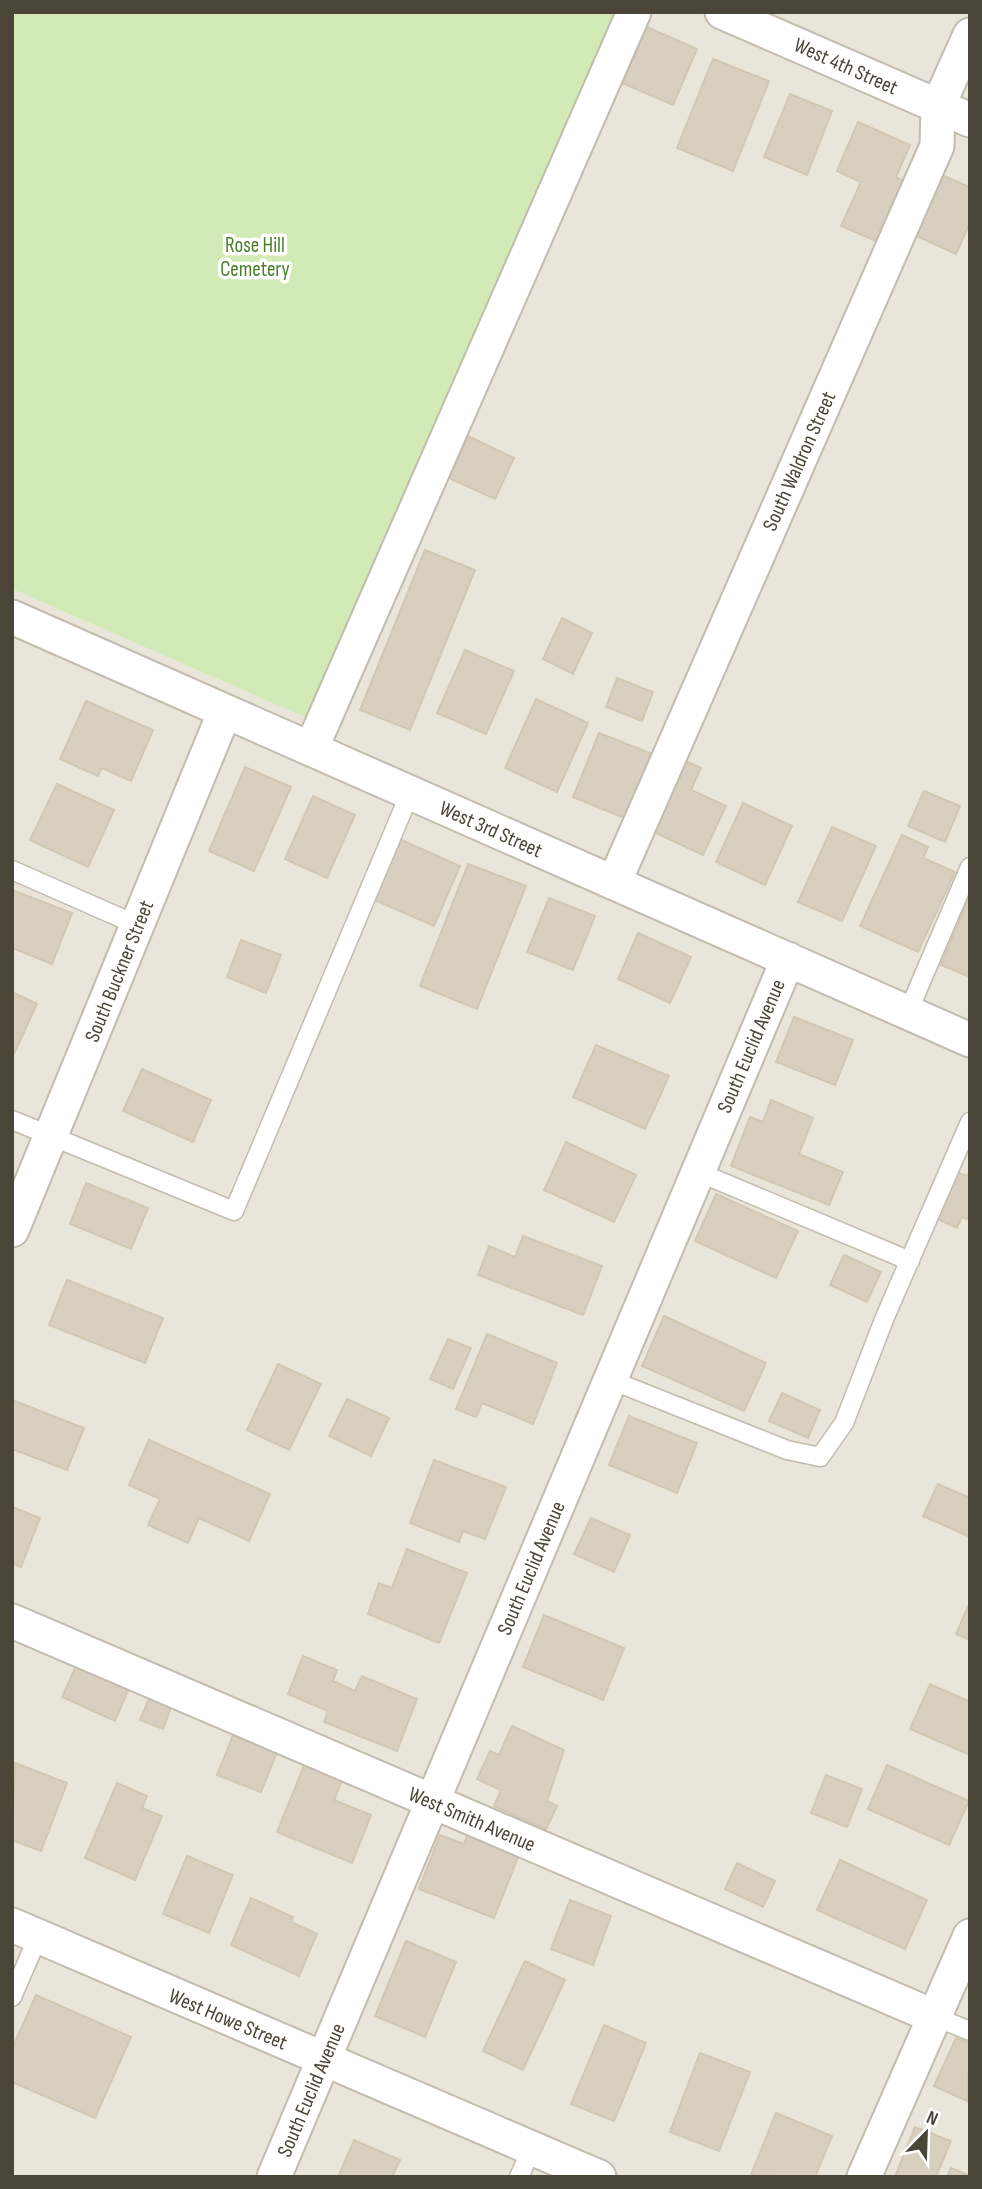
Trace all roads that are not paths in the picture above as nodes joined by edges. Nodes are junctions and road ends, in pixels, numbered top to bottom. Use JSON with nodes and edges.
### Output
{"nodes":[{"id":1,"x":634,"y":12,"type":"edge"},
{"id":2,"x":736,"y":15,"type":"edge"},
{"id":3,"x":970,"y":35,"type":"edge"},
{"id":4,"x":938,"y":106,"type":"junction"},
{"id":5,"x":970,"y":120,"type":"edge"},
{"id":6,"x":12,"y":617,"type":"edge"},
{"id":7,"x":225,"y":711,"type":"junction"},
{"id":8,"x":311,"y":749,"type":"junction"},
{"id":9,"x":410,"y":793,"type":"junction"},
{"id":10,"x":970,"y":867,"type":"edge"},
{"id":11,"x":12,"y":870,"type":"edge"},
{"id":12,"x":614,"y":883,"type":"junction"},
{"id":13,"x":137,"y":925,"type":"junction"},
{"id":14,"x":788,"y":959,"type":"junction"},
{"id":15,"x":908,"y":1013,"type":"junction"},
{"id":16,"x":970,"y":1040,"type":"edge"},
{"id":17,"x":12,"y":1120,"type":"edge"},
{"id":18,"x":970,"y":1122,"type":"edge"},
{"id":19,"x":51,"y":1136,"type":"junction"},
{"id":20,"x":698,"y":1172,"type":"junction"},
{"id":21,"x":12,"y":1230,"type":"edge"},
{"id":22,"x":910,"y":1261,"type":"junction"},
{"id":23,"x":611,"y":1380,"type":"junction"},
{"id":24,"x":12,"y":1621,"type":"edge"},
{"id":25,"x":433,"y":1802,"type":"junction"},
{"id":26,"x":25,"y":1931,"type":"edge"},
{"id":27,"x":970,"y":1936,"type":"edge"},
{"id":28,"x":12,"y":1997,"type":"edge"},
{"id":29,"x":933,"y":2016,"type":"junction"},
{"id":30,"x":970,"y":2031,"type":"edge"},
{"id":31,"x":323,"y":2060,"type":"junction"},
{"id":32,"x":526,"y":2163,"type":"edge"},
{"id":33,"x":275,"y":2177,"type":"edge"},
{"id":34,"x":598,"y":2177,"type":"edge"},
{"id":35,"x":864,"y":2177,"type":"edge"}],
"edges":[{"from":1,"to":8,"type":"street"},
{"from":2,"to":4,"type":"street","name":"West 4th Street"},
{"from":3,"to":4,"type":"street","name":"South Waldron Street"},
{"from":4,"to":5,"type":"street","name":"West 4th Street"},
{"from":4,"to":12,"type":"street","name":"South Waldron Street"},
{"from":6,"to":7,"type":"street","name":"West 3rd Street"},
{"from":7,"to":8,"type":"street","name":"West 3rd Street"},
{"from":7,"to":13,"type":"street","name":"South Buckner Street"},
{"from":8,"to":9,"type":"street","name":"West 3rd Street"},
{"from":9,"to":12,"type":"street","name":"West 3rd Street"},
{"from":9,"to":19,"type":"lane"},
{"from":10,"to":15,"type":"lane"},
{"from":11,"to":13,"type":"lane"},
{"from":12,"to":14,"type":"street","name":"West 3rd Street"},
{"from":13,"to":19,"type":"street","name":"South Buckner Street"},
{"from":14,"to":15,"type":"street","name":"West 3rd Street"},
{"from":14,"to":20,"type":"street","name":"South Euclid Avenue"},
{"from":15,"to":16,"type":"street","name":"West 3rd Street"},
{"from":17,"to":19,"type":"lane"},
{"from":18,"to":22,"type":"lane"},
{"from":19,"to":21,"type":"street","name":"South Buckner Street"},
{"from":20,"to":22,"type":"lane"},
{"from":20,"to":23,"type":"street","name":"South Euclid Avenue"},
{"from":22,"to":23,"type":"lane"},
{"from":23,"to":25,"type":"street","name":"South Euclid Avenue"},
{"from":24,"to":25,"type":"street","name":"West Smith Avenue"},
{"from":25,"to":29,"type":"street","name":"West Smith Avenue"},
{"from":25,"to":31,"type":"street","name":"South Euclid Avenue"},
{"from":26,"to":28,"type":"lane"},
{"from":26,"to":31,"type":"street","name":"West Howe Street"},
{"from":27,"to":29,"type":"street"},
{"from":29,"to":30,"type":"lane"},
{"from":29,"to":35,"type":"street"},
{"from":31,"to":32,"type":"street","name":"West Howe Street"},
{"from":31,"to":33,"type":"street","name":"South Euclid Avenue"},
{"from":32,"to":34,"type":"street","name":"West Howe Street"}]}
